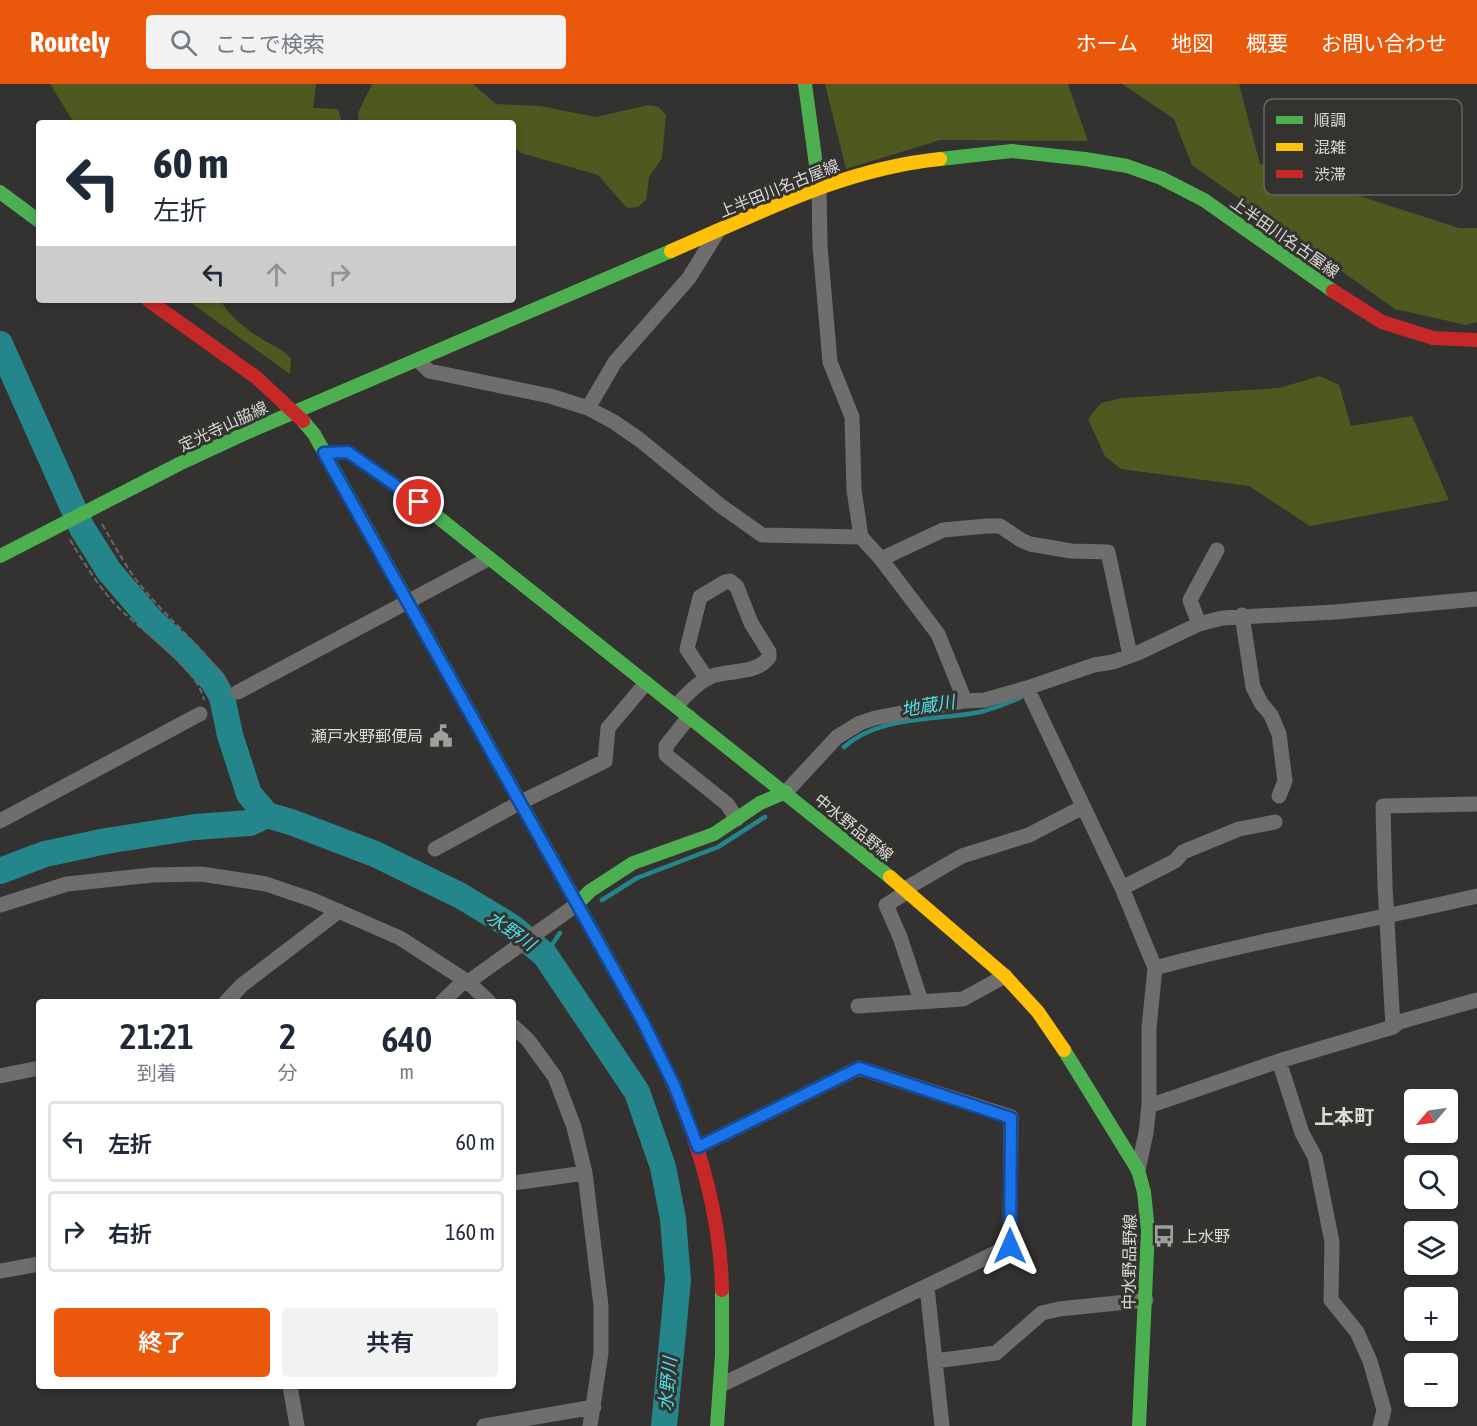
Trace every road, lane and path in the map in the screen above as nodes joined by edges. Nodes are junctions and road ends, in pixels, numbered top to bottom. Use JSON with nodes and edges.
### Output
{"nodes":[{"id":1,"x":805,"y":84,"type":"edge"},
{"id":2,"x":819,"y":187,"type":"junction"},
{"id":3,"x":0,"y":192,"type":"edge"},
{"id":4,"x":36,"y":219,"type":"edge"},
{"id":5,"x":718,"y":231,"type":"junction"},
{"id":6,"x":152,"y":303,"type":"edge"},
{"id":7,"x":1477,"y":340,"type":"edge"},
{"id":8,"x":418,"y":360,"type":"junction"},
{"id":9,"x":588,"y":408,"type":"junction"},
{"id":10,"x":296,"y":411,"type":"junction"},
{"id":11,"x":324,"y":453,"type":"junction"},
{"id":12,"x":92,"y":510,"type":"junction"},
{"id":13,"x":64,"y":523,"type":"junction"},
{"id":14,"x":861,"y":537,"type":"junction"},
{"id":15,"x":1217,"y":550,"type":"dead end"},
{"id":16,"x":0,"y":556,"type":"edge"},
{"id":17,"x":488,"y":559,"type":"junction"},
{"id":18,"x":881,"y":559,"type":"junction"},
{"id":19,"x":1477,"y":599,"type":"edge"},
{"id":20,"x":407,"y":602,"type":"junction"},
{"id":21,"x":1242,"y":615,"type":"junction"},
{"id":22,"x":1200,"y":624,"type":"junction"},
{"id":23,"x":1130,"y":655,"type":"junction"},
{"id":24,"x":707,"y":679,"type":"junction"},
{"id":25,"x":646,"y":683,"type":"junction"},
{"id":26,"x":1027,"y":688,"type":"junction"},
{"id":27,"x":238,"y":692,"type":"joint"},
{"id":28,"x":965,"y":700,"type":"junction"},
{"id":29,"x":676,"y":706,"type":"junction"},
{"id":30,"x":200,"y":714,"type":"joint"},
{"id":31,"x":689,"y":717,"type":"junction"},
{"id":32,"x":786,"y":792,"type":"junction"},
{"id":33,"x":1279,"y":796,"type":"dead end"},
{"id":34,"x":519,"y":803,"type":"junction"},
{"id":35,"x":1477,"y":804,"type":"edge"},
{"id":36,"x":1083,"y":807,"type":"junction"},
{"id":37,"x":738,"y":819,"type":"junction"},
{"id":38,"x":0,"y":821,"type":"edge"},
{"id":39,"x":1275,"y":822,"type":"dead end"},
{"id":40,"x":435,"y":849,"type":"dead end"},
{"id":41,"x":905,"y":888,"type":"junction"},
{"id":42,"x":1122,"y":888,"type":"junction"},
{"id":43,"x":1477,"y":896,"type":"edge"},
{"id":44,"x":0,"y":905,"type":"edge"},
{"id":45,"x":576,"y":905,"type":"junction"},
{"id":46,"x":339,"y":911,"type":"junction"},
{"id":47,"x":1386,"y":918,"type":"junction"},
{"id":48,"x":1155,"y":968,"type":"junction"},
{"id":49,"x":1005,"y":976,"type":"junction"},
{"id":50,"x":471,"y":979,"type":"junction"},
{"id":51,"x":229,"y":999,"type":"edge"},
{"id":52,"x":446,"y":999,"type":"edge"},
{"id":53,"x":487,"y":999,"type":"edge"},
{"id":54,"x":1477,"y":1000,"type":"edge"},
{"id":55,"x":921,"y":1001,"type":"junction"},
{"id":56,"x":858,"y":1006,"type":"dead end"},
{"id":57,"x":1393,"y":1027,"type":"junction"},
{"id":58,"x":516,"y":1029,"type":"edge"},
{"id":59,"x":1279,"y":1061,"type":"junction"},
{"id":60,"x":36,"y":1069,"type":"edge"},
{"id":61,"x":0,"y":1076,"type":"edge"},
{"id":62,"x":1149,"y":1106,"type":"junction"},
{"id":63,"x":698,"y":1147,"type":"junction"},
{"id":64,"x":1138,"y":1170,"type":"junction"},
{"id":65,"x":585,"y":1173,"type":"junction"},
{"id":66,"x":516,"y":1183,"type":"edge"},
{"id":67,"x":36,"y":1265,"type":"edge"},
{"id":68,"x":0,"y":1271,"type":"edge"},
{"id":69,"x":927,"y":1287,"type":"junction"},
{"id":70,"x":1146,"y":1300,"type":"junction"},
{"id":71,"x":936,"y":1361,"type":"junction"},
{"id":72,"x":721,"y":1385,"type":"junction"},
{"id":73,"x":291,"y":1389,"type":"edge"},
{"id":74,"x":594,"y":1407,"type":"junction"},
{"id":75,"x":297,"y":1426,"type":"edge"},
{"id":76,"x":484,"y":1426,"type":"edge"},
{"id":77,"x":590,"y":1426,"type":"edge"},
{"id":78,"x":717,"y":1426,"type":"edge"},
{"id":79,"x":942,"y":1426,"type":"edge"},
{"id":80,"x":1139,"y":1426,"type":"edge"},
{"id":81,"x":1380,"y":1426,"type":"edge"}],
"edges":[{"from":1,"to":2,"type":"main road"},
{"from":2,"to":5,"type":"main road","name":"上半田川名古屋線"},
{"from":2,"to":7,"type":"main road","name":"上半田川名古屋線"},
{"from":2,"to":14,"type":"street"},
{"from":3,"to":4,"type":"main road"},
{"from":5,"to":8,"type":"main road","name":"上半田川名古屋線"},
{"from":5,"to":9,"type":"street"},
{"from":6,"to":10,"type":"main road","name":"定光寺山脇線"},
{"from":8,"to":9,"type":"street"},
{"from":8,"to":10,"type":"main road","name":"上半田川名古屋線"},
{"from":9,"to":14,"type":"street"},
{"from":10,"to":11,"type":"main road"},
{"from":10,"to":12,"type":"main road","name":"定光寺山脇線"},
{"from":11,"to":17,"type":"main road","name":"中水野品野線"},
{"from":11,"to":20,"type":"main road"},
{"from":12,"to":13,"type":"main road","name":"定光寺山脇線"},
{"from":12,"to":27,"type":"path"},
{"from":13,"to":16,"type":"main road","name":"定光寺山脇線"},
{"from":13,"to":30,"type":"path"},
{"from":14,"to":18,"type":"street"},
{"from":15,"to":22,"type":"street"},
{"from":17,"to":20,"type":"street"},
{"from":17,"to":25,"type":"main road","name":"中水野品野線"},
{"from":18,"to":23,"type":"street"},
{"from":18,"to":28,"type":"street"},
{"from":19,"to":21,"type":"street"},
{"from":20,"to":27,"type":"street"},
{"from":20,"to":34,"type":"main road"},
{"from":21,"to":22,"type":"street"},
{"from":21,"to":33,"type":"street"},
{"from":22,"to":23,"type":"street"},
{"from":23,"to":26,"type":"street"},
{"from":24,"to":24,"type":"street"},
{"from":24,"to":29,"type":"street"},
{"from":25,"to":29,"type":"main road","name":"中水野品野線"},
{"from":25,"to":34,"type":"street"},
{"from":26,"to":28,"type":"street"},
{"from":26,"to":36,"type":"street"},
{"from":28,"to":32,"type":"street"},
{"from":29,"to":31,"type":"main road","name":"中水野品野線"},
{"from":30,"to":38,"type":"street"},
{"from":31,"to":32,"type":"main road","name":"中水野品野線"},
{"from":31,"to":37,"type":"street"},
{"from":32,"to":37,"type":"main road"},
{"from":32,"to":41,"type":"main road","name":"中水野品野線"},
{"from":34,"to":40,"type":"street"},
{"from":34,"to":45,"type":"main road"},
{"from":35,"to":47,"type":"street"},
{"from":36,"to":41,"type":"street"},
{"from":36,"to":42,"type":"street"},
{"from":37,"to":45,"type":"main road"},
{"from":39,"to":42,"type":"street"},
{"from":41,"to":49,"type":"main road","name":"中水野品野線"},
{"from":41,"to":55,"type":"street"},
{"from":42,"to":48,"type":"street"},
{"from":43,"to":47,"type":"street"},
{"from":44,"to":46,"type":"street"},
{"from":45,"to":50,"type":"street"},
{"from":45,"to":63,"type":"main road"},
{"from":46,"to":50,"type":"street"},
{"from":46,"to":51,"type":"street"},
{"from":47,"to":48,"type":"street"},
{"from":47,"to":57,"type":"street"},
{"from":48,"to":62,"type":"street"},
{"from":49,"to":55,"type":"street"},
{"from":49,"to":64,"type":"main road","name":"中水野品野線"},
{"from":50,"to":52,"type":"street"},
{"from":50,"to":53,"type":"street"},
{"from":54,"to":57,"type":"street"},
{"from":55,"to":56,"type":"street"},
{"from":57,"to":59,"type":"street"},
{"from":58,"to":65,"type":"street"},
{"from":59,"to":62,"type":"street"},
{"from":59,"to":81,"type":"street"},
{"from":60,"to":61,"type":"street"},
{"from":62,"to":64,"type":"street"},
{"from":63,"to":69,"type":"street"},
{"from":63,"to":72,"type":"main road"},
{"from":64,"to":70,"type":"main road","name":"中水野品野線"},
{"from":65,"to":66,"type":"street"},
{"from":65,"to":74,"type":"street"},
{"from":67,"to":68,"type":"street"},
{"from":69,"to":71,"type":"street"},
{"from":69,"to":72,"type":"street"},
{"from":70,"to":71,"type":"street"},
{"from":70,"to":80,"type":"main road","name":"中水野品野線"},
{"from":71,"to":79,"type":"street"},
{"from":72,"to":78,"type":"main road"},
{"from":73,"to":75,"type":"street"},
{"from":74,"to":76,"type":"street"},
{"from":74,"to":77,"type":"street"}]}
